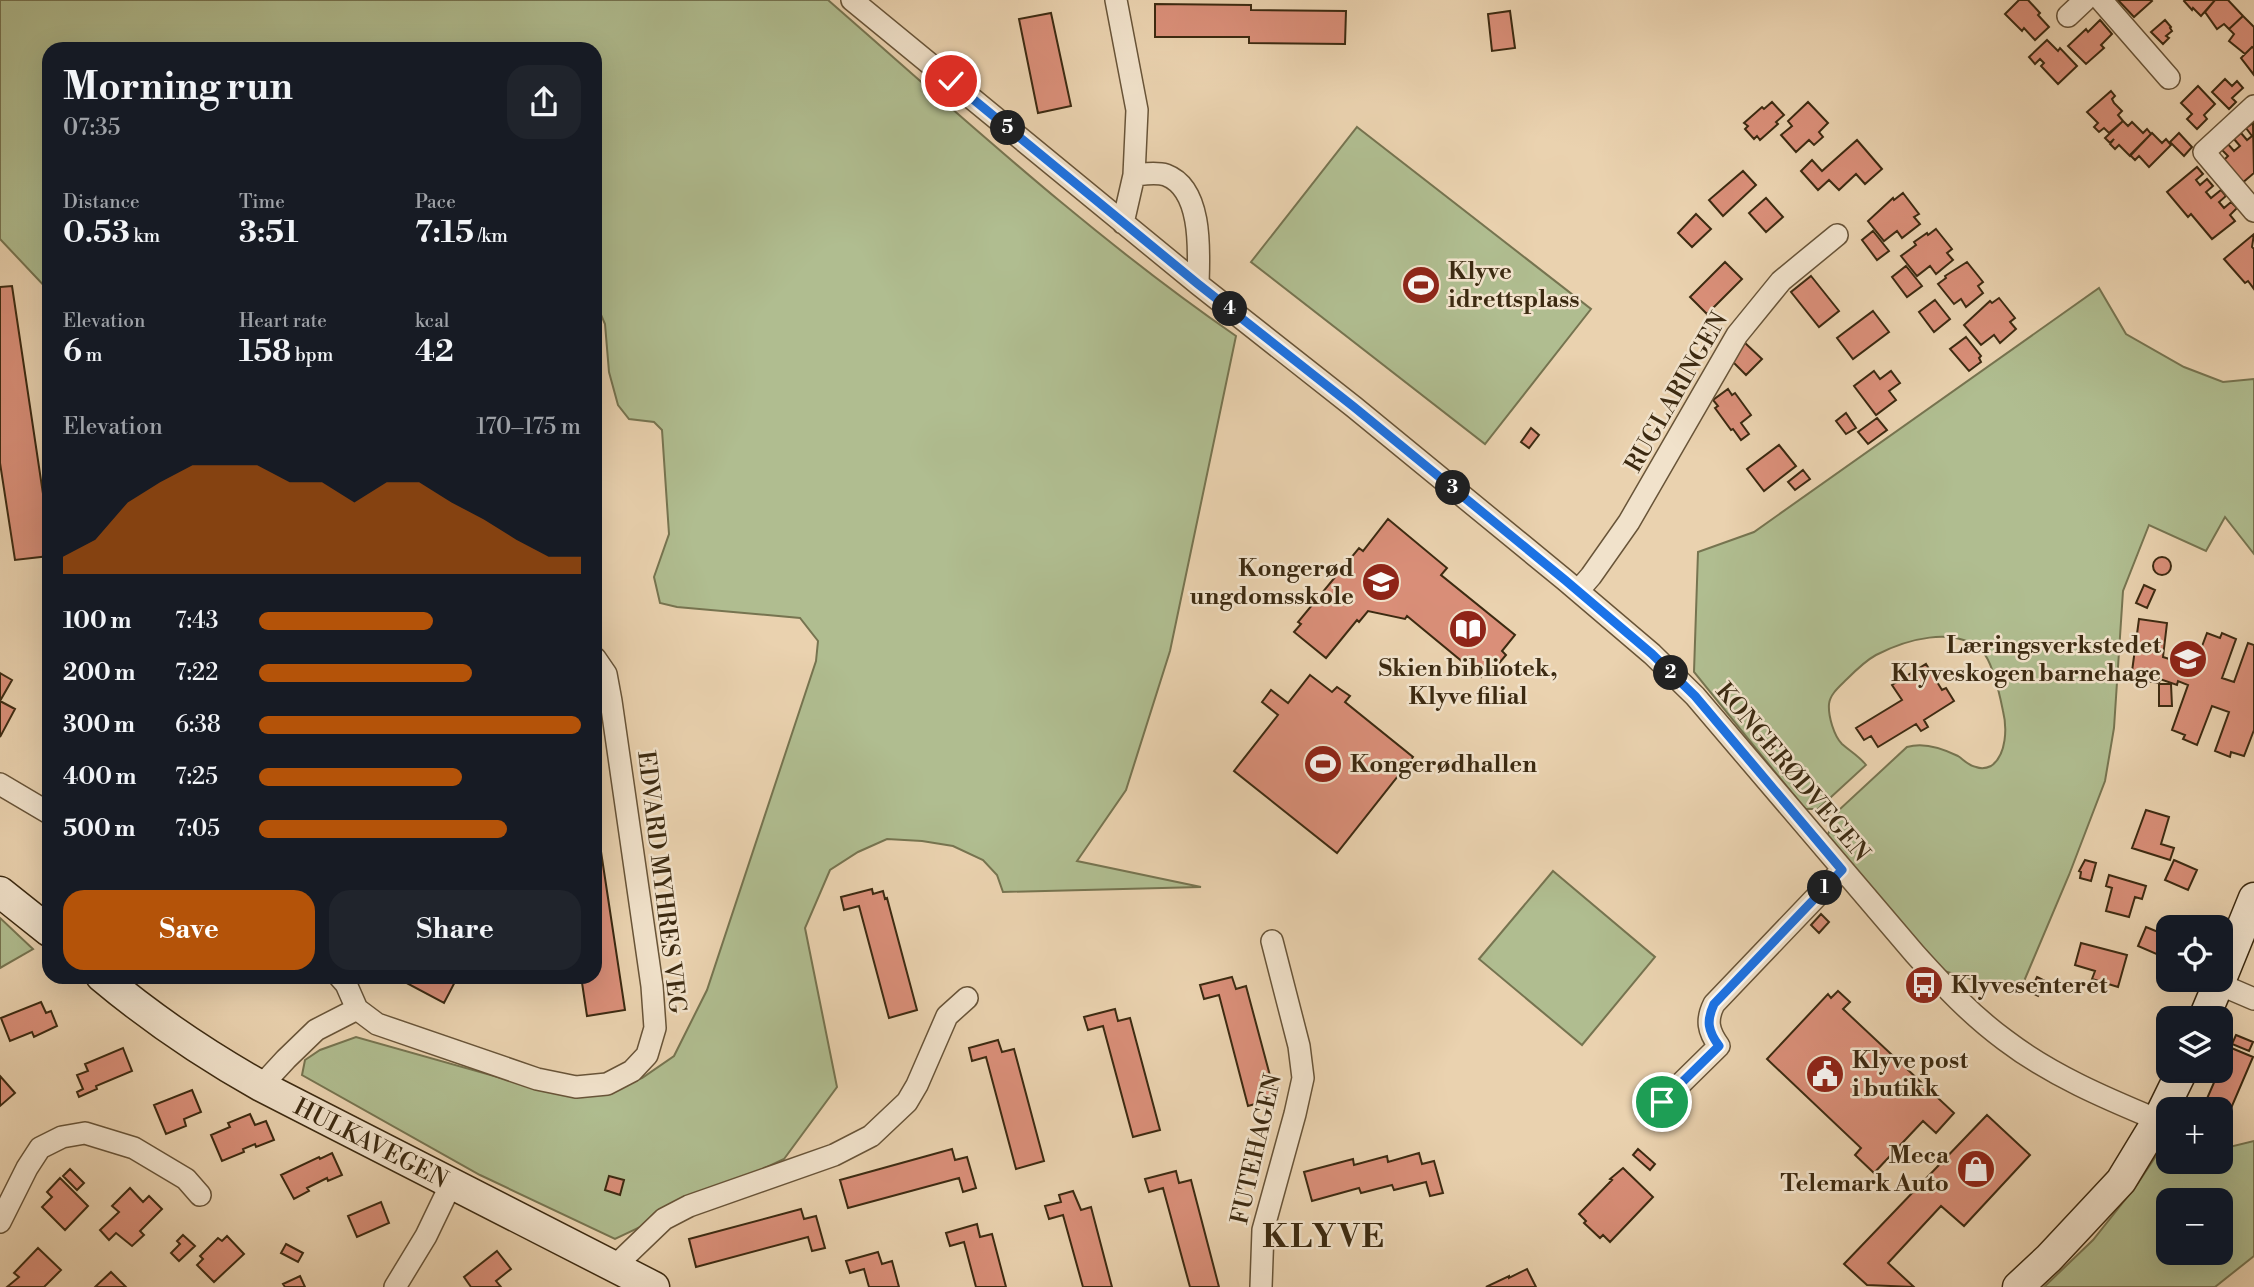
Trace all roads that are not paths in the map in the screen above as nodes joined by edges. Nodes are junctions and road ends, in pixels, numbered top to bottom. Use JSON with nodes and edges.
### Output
{"nodes":[{"id":1,"x":852,"y":0,"type":"edge"},
{"id":2,"x":1116,"y":0,"type":"edge"},
{"id":3,"x":2085,"y":0,"type":"edge"},
{"id":4,"x":2101,"y":0,"type":"edge"},
{"id":5,"x":2068,"y":16,"type":"dead end"},
{"id":6,"x":2169,"y":78,"type":"dead end"},
{"id":7,"x":2254,"y":106,"type":"edge"},
{"id":8,"x":1134,"y":176,"type":"junction"},
{"id":9,"x":2254,"y":211,"type":"edge"},
{"id":10,"x":1123,"y":223,"type":"junction"},
{"id":11,"x":1837,"y":235,"type":"dead end"},
{"id":12,"x":1198,"y":284,"type":"junction"},
{"id":13,"x":1578,"y":592,"type":"junction"},
{"id":14,"x":602,"y":668,"type":"edge"},
{"id":15,"x":0,"y":784,"type":"edge"},
{"id":16,"x":42,"y":809,"type":"edge"},
{"id":17,"x":1842,"y":870,"type":"junction"},
{"id":18,"x":0,"y":892,"type":"edge"},
{"id":19,"x":2254,"y":898,"type":"edge"},
{"id":20,"x":42,"y":925,"type":"edge"},
{"id":21,"x":1272,"y":941,"type":"dead end"},
{"id":22,"x":2233,"y":949,"type":"edge"},
{"id":23,"x":111,"y":984,"type":"edge"},
{"id":24,"x":346,"y":984,"type":"edge"},
{"id":25,"x":2233,"y":988,"type":"edge"},
{"id":26,"x":967,"y":999,"type":"dead end"},
{"id":27,"x":2254,"y":999,"type":"edge"},
{"id":28,"x":357,"y":1009,"type":"junction"},
{"id":29,"x":261,"y":1086,"type":"junction"},
{"id":30,"x":1662,"y":1102,"type":"dead end"},
{"id":31,"x":2156,"y":1118,"type":"edge"},
{"id":32,"x":2156,"y":1122,"type":"edge"},
{"id":33,"x":451,"y":1184,"type":"junction"},
{"id":34,"x":200,"y":1195,"type":"dead end"},
{"id":35,"x":0,"y":1222,"type":"edge"},
{"id":36,"x":614,"y":1266,"type":"junction"},
{"id":37,"x":395,"y":1287,"type":"edge"},
{"id":38,"x":654,"y":1287,"type":"edge"},
{"id":39,"x":1261,"y":1287,"type":"edge"},
{"id":40,"x":2018,"y":1287,"type":"edge"}],
"edges":[{"from":1,"to":10,"type":"street","name":"KONGERØDVEGEN"},
{"from":2,"to":8,"type":"street"},
{"from":3,"to":5,"type":"street"},
{"from":4,"to":6,"type":"street"},
{"from":7,"to":9,"type":"street"},
{"from":8,"to":10,"type":"street"},
{"from":8,"to":12,"type":"street"},
{"from":10,"to":12,"type":"street","name":"KONGERØDVEGEN"},
{"from":11,"to":13,"type":"street","name":"RUGLARINGEN"},
{"from":12,"to":13,"type":"street","name":"KONGERØDVEGEN"},
{"from":13,"to":17,"type":"street","name":"KONGERØDVEGEN"},
{"from":14,"to":28,"type":"street","name":"EDVARD MYHRES VEG"},
{"from":15,"to":16,"type":"street"},
{"from":17,"to":30,"type":"street"},
{"from":17,"to":31,"type":"street","name":"KONGERØDVEGEN"},
{"from":18,"to":20,"type":"main road"},
{"from":19,"to":22,"type":"main road"},
{"from":21,"to":39,"type":"street","name":"FUTEHAGEN"},
{"from":23,"to":29,"type":"main road","name":"HULKAVEGEN"},
{"from":24,"to":28,"type":"street"},
{"from":25,"to":27,"type":"street"},
{"from":26,"to":36,"type":"street"},
{"from":28,"to":29,"type":"street"},
{"from":29,"to":33,"type":"main road","name":"HULKAVEGEN"},
{"from":32,"to":40,"type":"main road"},
{"from":33,"to":36,"type":"main road","name":"HULKAVEGEN"},
{"from":33,"to":37,"type":"street"},
{"from":34,"to":35,"type":"street"},
{"from":36,"to":38,"type":"main road","name":"HULKAVEGEN"}]}
